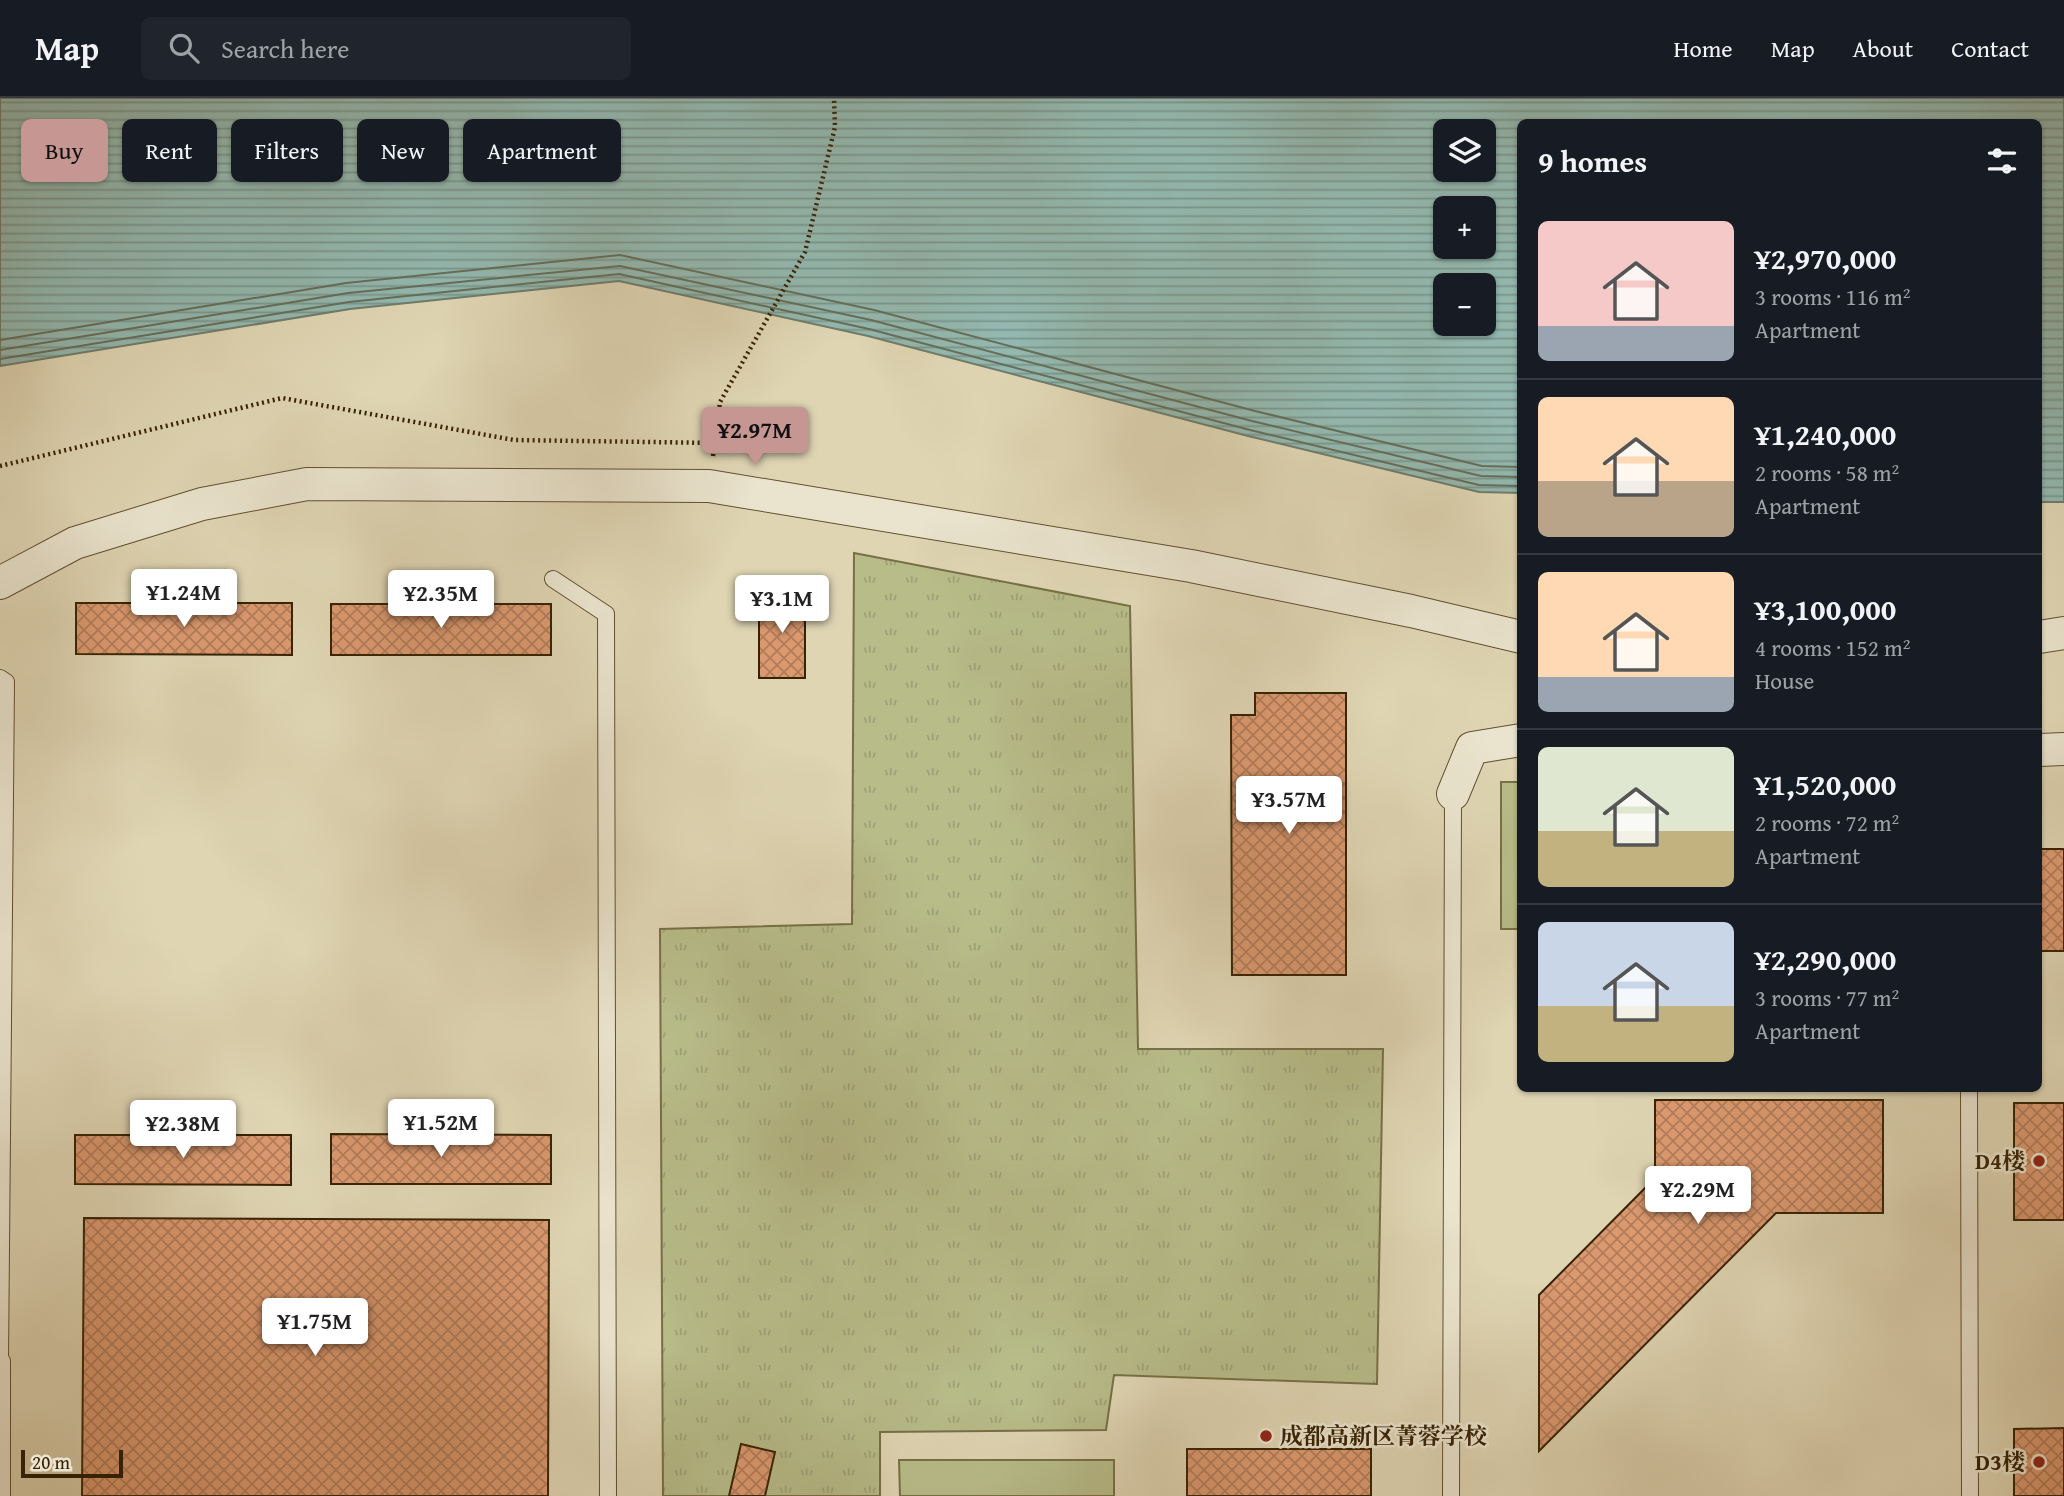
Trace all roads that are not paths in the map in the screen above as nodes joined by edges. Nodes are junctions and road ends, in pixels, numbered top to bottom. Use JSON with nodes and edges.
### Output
{"nodes":[{"id":1,"x":553,"y":579,"type":"dead end"},
{"id":2,"x":0,"y":583,"type":"edge"},
{"id":3,"x":2064,"y":633,"type":"edge"},
{"id":4,"x":1517,"y":636,"type":"edge"},
{"id":5,"x":2042,"y":637,"type":"edge"},
{"id":6,"x":0,"y":678,"type":"edge"},
{"id":7,"x":1517,"y":741,"type":"edge"},
{"id":8,"x":2064,"y":749,"type":"edge"},
{"id":9,"x":2042,"y":750,"type":"edge"},
{"id":10,"x":1452,"y":793,"type":"joint"},
{"id":11,"x":1969,"y":1092,"type":"edge"},
{"id":12,"x":2,"y":1160,"type":"edge"},
{"id":13,"x":1,"y":1362,"type":"edge"},
{"id":14,"x":2,"y":1496,"type":"edge"},
{"id":15,"x":608,"y":1496,"type":"edge"},
{"id":16,"x":1451,"y":1496,"type":"edge"},
{"id":17,"x":1970,"y":1496,"type":"edge"}],
"edges":[{"from":1,"to":15,"type":"lane"},
{"from":2,"to":4,"type":"street"},
{"from":3,"to":5,"type":"street"},
{"from":6,"to":12,"type":"lane"},
{"from":7,"to":10,"type":"street"},
{"from":8,"to":9,"type":"street"},
{"from":10,"to":16,"type":"lane"},
{"from":11,"to":17,"type":"lane"},
{"from":12,"to":13,"type":"lane"},
{"from":13,"to":14,"type":"lane"}]}
